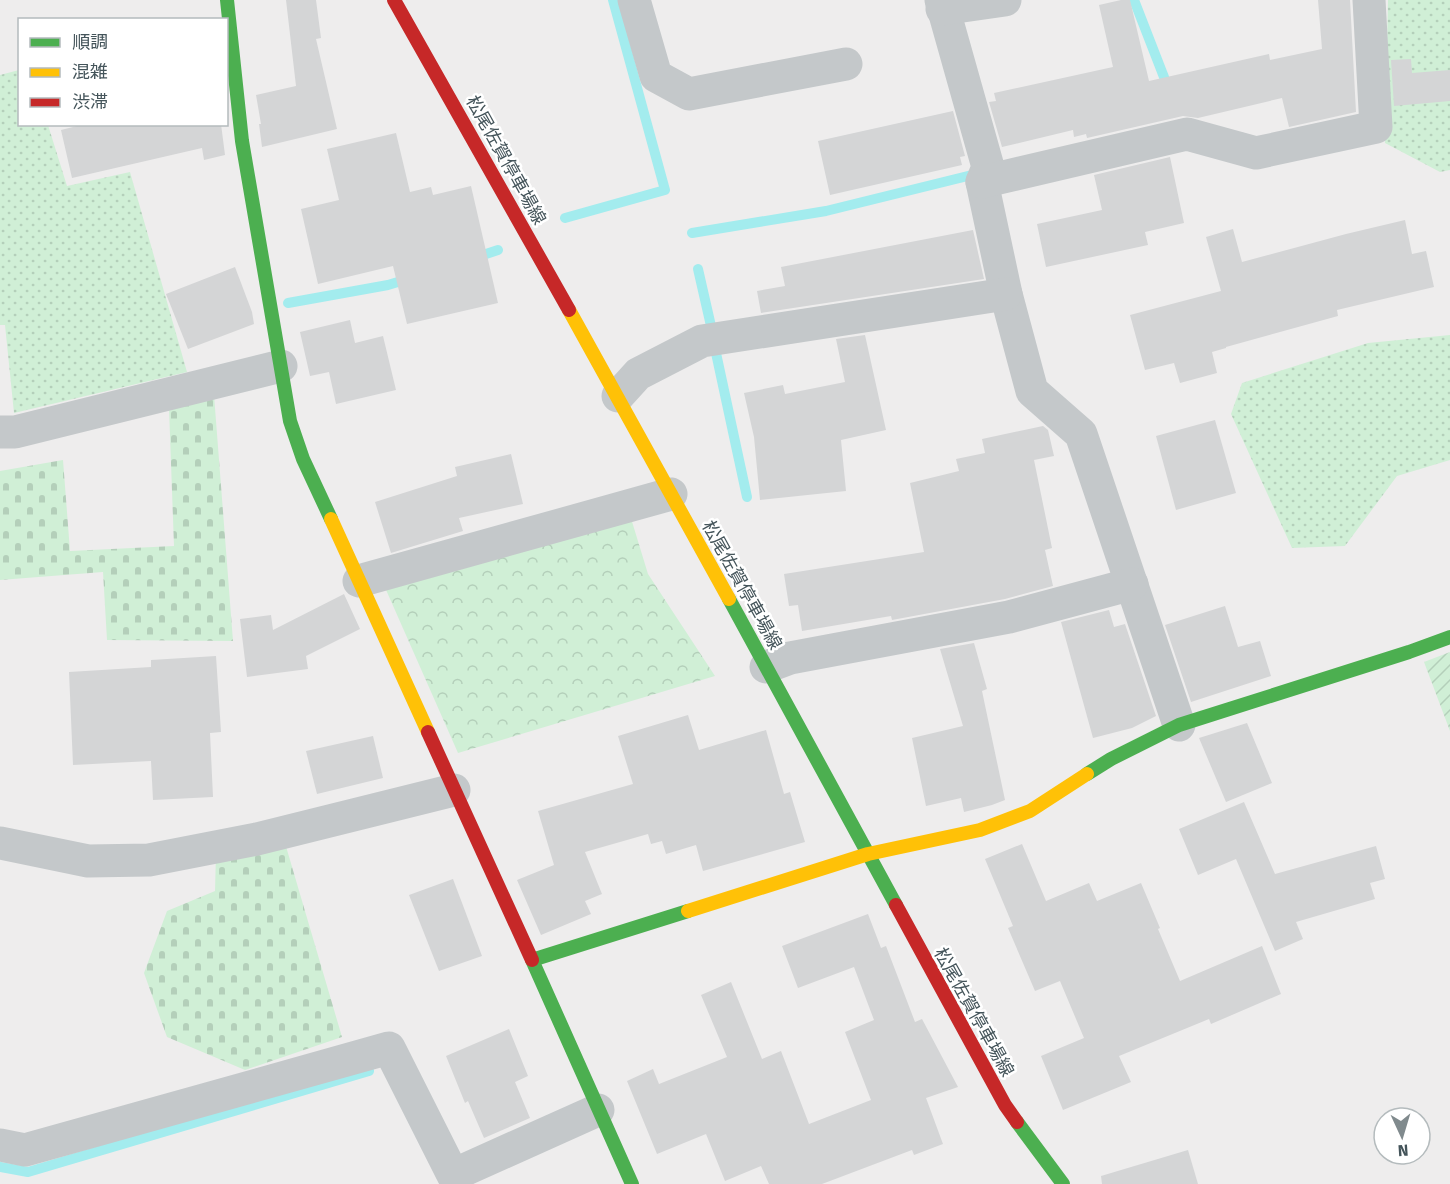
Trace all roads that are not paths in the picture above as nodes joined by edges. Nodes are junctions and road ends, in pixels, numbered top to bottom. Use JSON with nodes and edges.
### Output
{"nodes":[{"id":1,"x":227,"y":0,"type":"edge"},
{"id":2,"x":394,"y":0,"type":"edge"},
{"id":3,"x":634,"y":0,"type":"edge"},
{"id":4,"x":1005,"y":0,"type":"edge"},
{"id":5,"x":1369,"y":0,"type":"edge"},
{"id":6,"x":942,"y":4,"type":"edge"},
{"id":7,"x":846,"y":64,"type":"dead end"},
{"id":8,"x":985,"y":174,"type":"junction"},
{"id":9,"x":1006,"y":294,"type":"junction"},
{"id":10,"x":281,"y":366,"type":"junction"},
{"id":11,"x":618,"y":396,"type":"junction"},
{"id":12,"x":0,"y":432,"type":"edge"},
{"id":13,"x":671,"y":494,"type":"junction"},
{"id":14,"x":358,"y":581,"type":"junction"},
{"id":15,"x":1132,"y":584,"type":"junction"},
{"id":16,"x":1450,"y":636,"type":"edge"},
{"id":17,"x":766,"y":667,"type":"junction"},
{"id":18,"x":1179,"y":725,"type":"junction"},
{"id":19,"x":454,"y":790,"type":"junction"},
{"id":20,"x":0,"y":843,"type":"edge"},
{"id":21,"x":868,"y":854,"type":"junction"},
{"id":22,"x":532,"y":960,"type":"junction"},
{"id":23,"x":598,"y":1110,"type":"junction"},
{"id":24,"x":0,"y":1145,"type":"edge"},
{"id":25,"x":632,"y":1184,"type":"edge"},
{"id":26,"x":1063,"y":1184,"type":"edge"}],
"edges":[{"from":1,"to":10,"type":"street"},
{"from":2,"to":11,"type":"street","name":"松尾佐賀停車場線"},
{"from":3,"to":7,"type":"street"},
{"from":4,"to":6,"type":"street"},
{"from":5,"to":8,"type":"street"},
{"from":6,"to":8,"type":"street"},
{"from":8,"to":9,"type":"street"},
{"from":9,"to":11,"type":"street"},
{"from":9,"to":15,"type":"street"},
{"from":10,"to":12,"type":"street"},
{"from":10,"to":14,"type":"street"},
{"from":11,"to":13,"type":"street","name":"松尾佐賀停車場線"},
{"from":13,"to":14,"type":"street"},
{"from":13,"to":17,"type":"street","name":"松尾佐賀停車場線"},
{"from":14,"to":19,"type":"street"},
{"from":15,"to":17,"type":"street"},
{"from":15,"to":18,"type":"street"},
{"from":16,"to":18,"type":"street"},
{"from":17,"to":21,"type":"street","name":"松尾佐賀停車場線"},
{"from":18,"to":21,"type":"street"},
{"from":19,"to":20,"type":"street"},
{"from":19,"to":22,"type":"street"},
{"from":21,"to":22,"type":"street"},
{"from":21,"to":26,"type":"street","name":"松尾佐賀停車場線"},
{"from":22,"to":23,"type":"street"},
{"from":23,"to":24,"type":"street"},
{"from":23,"to":25,"type":"street"}]}
